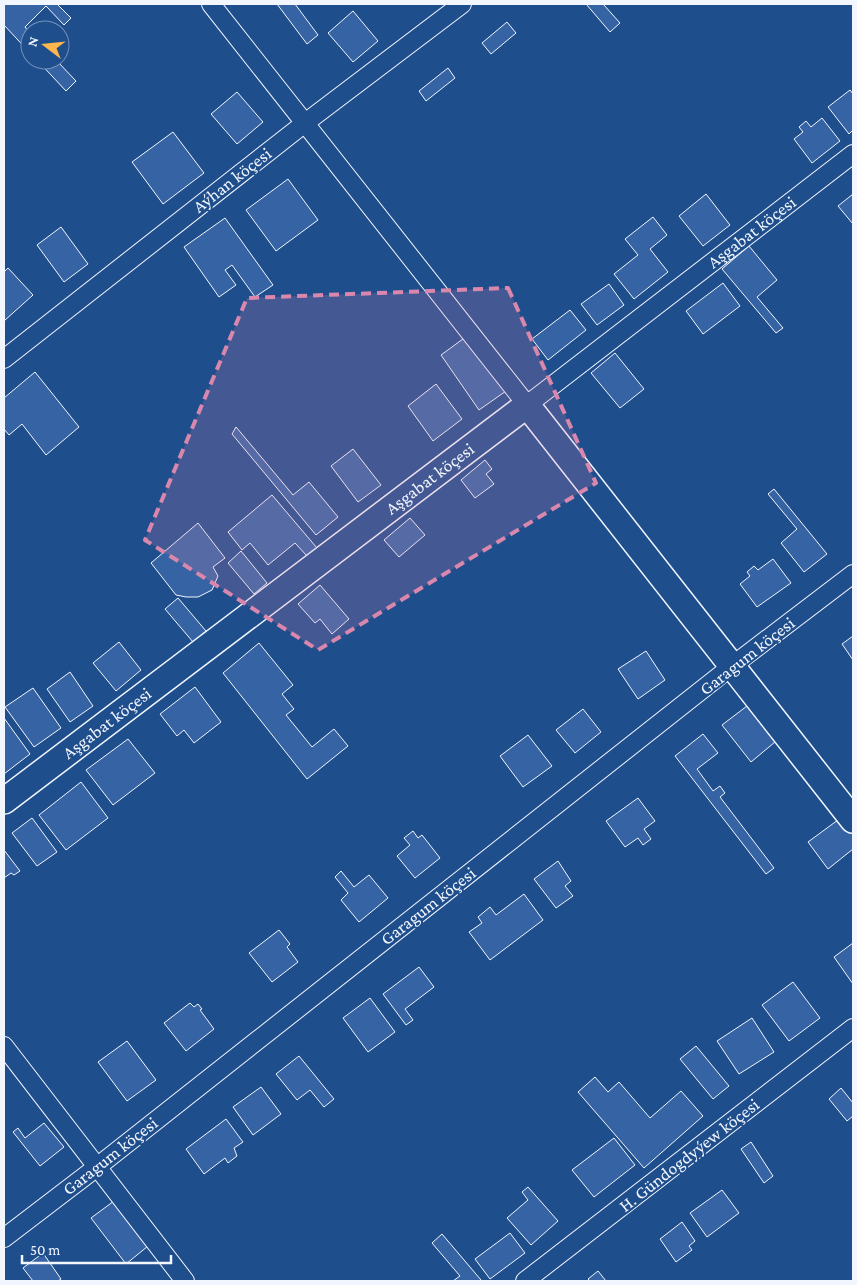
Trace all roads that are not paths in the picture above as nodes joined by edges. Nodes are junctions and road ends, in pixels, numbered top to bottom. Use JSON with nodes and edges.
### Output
{"nodes":[{"id":1,"x":211,"y":4,"type":"edge"},
{"id":2,"x":462,"y":4,"type":"edge"},
{"id":3,"x":305,"y":123,"type":"junction"},
{"id":4,"x":853,"y":154,"type":"edge"},
{"id":5,"x":4,"y":359,"type":"edge"},
{"id":6,"x":527,"y":405,"type":"junction"},
{"id":7,"x":853,"y":574,"type":"edge"},
{"id":8,"x":732,"y":666,"type":"junction"},
{"id":9,"x":4,"y":800,"type":"edge"},
{"id":10,"x":853,"y":820,"type":"edge"},
{"id":11,"x":853,"y":1028,"type":"edge"},
{"id":12,"x":4,"y":1046,"type":"edge"},
{"id":13,"x":97,"y":1167,"type":"junction"},
{"id":14,"x":4,"y":1238,"type":"edge"},
{"id":15,"x":185,"y":1281,"type":"edge"},
{"id":16,"x":526,"y":1281,"type":"edge"}],
"edges":[{"from":1,"to":3,"type":"street"},
{"from":2,"to":3,"type":"street","name":"Aýhan köçesi"},
{"from":3,"to":5,"type":"street","name":"Aýhan köçesi"},
{"from":3,"to":6,"type":"street"},
{"from":4,"to":6,"type":"street","name":"Aşgabat köçesi"},
{"from":6,"to":8,"type":"street"},
{"from":6,"to":9,"type":"street","name":"Aşgabat köçesi"},
{"from":7,"to":8,"type":"street","name":"Garagum köçesi"},
{"from":8,"to":10,"type":"street"},
{"from":8,"to":13,"type":"street","name":"Garagum köçesi"},
{"from":11,"to":16,"type":"street","name":"H. Gündogdyýew köçesi"},
{"from":12,"to":13,"type":"street"},
{"from":13,"to":14,"type":"street","name":"Garagum köçesi"},
{"from":13,"to":15,"type":"street"}]}
